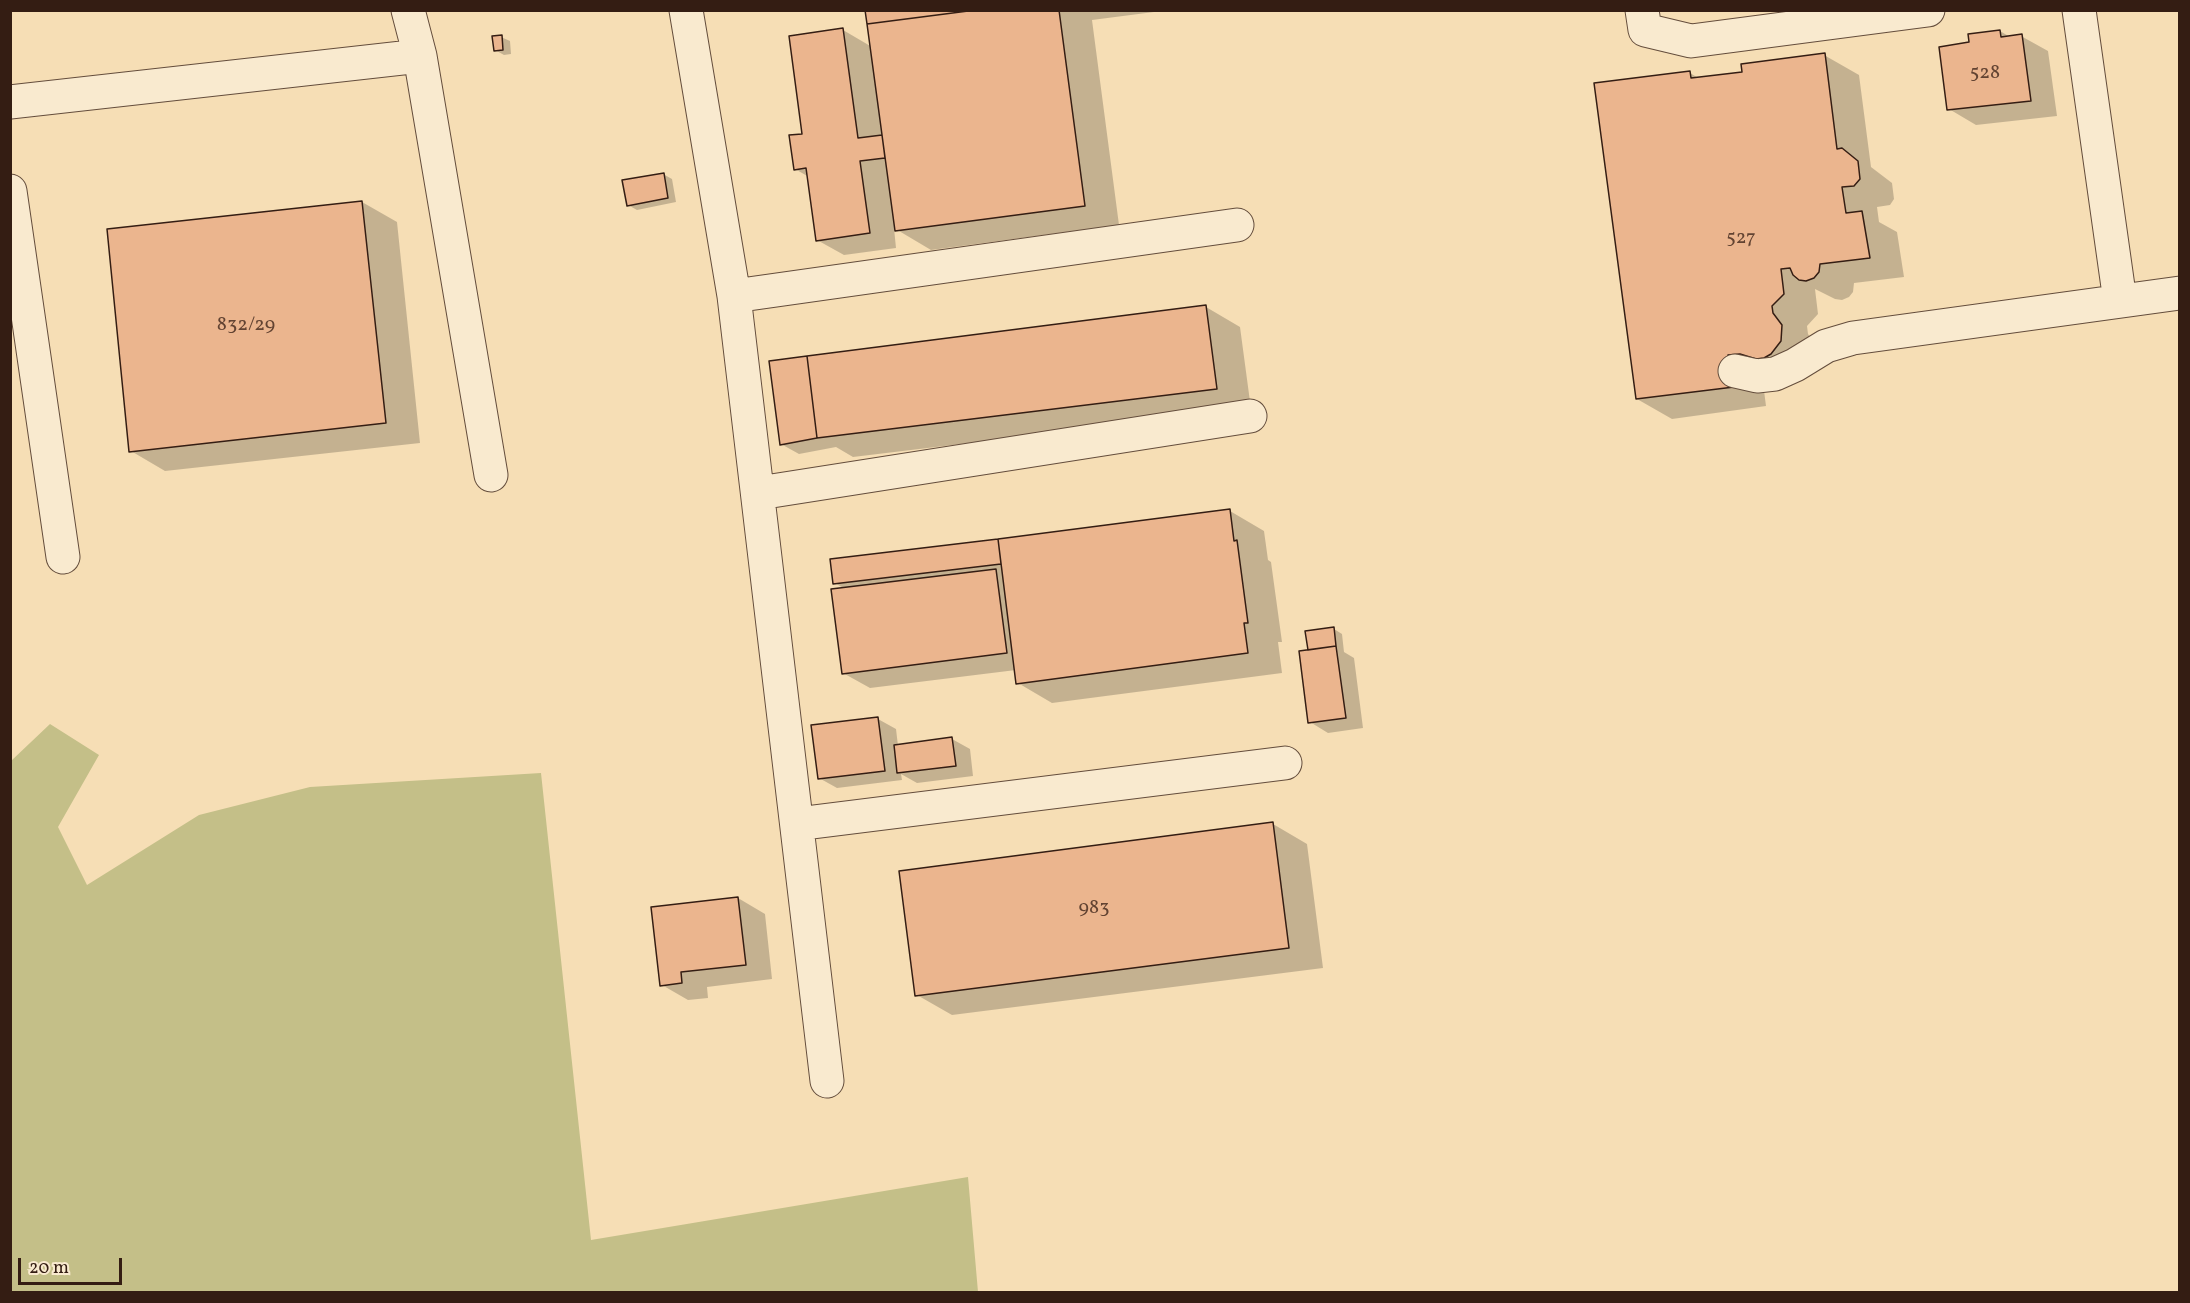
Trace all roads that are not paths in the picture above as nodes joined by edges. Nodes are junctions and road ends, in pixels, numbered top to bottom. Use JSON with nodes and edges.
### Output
{"nodes":[{"id":1,"x":408,"y":10,"type":"edge"},
{"id":2,"x":686,"y":10,"type":"edge"},
{"id":3,"x":1642,"y":10,"type":"edge"},
{"id":4,"x":1928,"y":10,"type":"edge"},
{"id":5,"x":2079,"y":10,"type":"edge"},
{"id":6,"x":420,"y":56,"type":"junction"},
{"id":7,"x":10,"y":102,"type":"edge"},
{"id":8,"x":10,"y":190,"type":"edge"},
{"id":9,"x":1237,"y":225,"type":"dead end"},
{"id":10,"x":2180,"y":293,"type":"edge"},
{"id":11,"x":734,"y":296,"type":"junction"},
{"id":12,"x":2120,"y":301,"type":"junction"},
{"id":13,"x":1735,"y":371,"type":"dead end"},
{"id":14,"x":1250,"y":416,"type":"dead end"},
{"id":15,"x":491,"y":475,"type":"dead end"},
{"id":16,"x":759,"y":493,"type":"junction"},
{"id":17,"x":63,"y":557,"type":"dead end"},
{"id":18,"x":1285,"y":763,"type":"dead end"},
{"id":19,"x":797,"y":824,"type":"junction"},
{"id":20,"x":827,"y":1082,"type":"dead end"}],
"edges":[{"from":1,"to":6,"type":"lane"},
{"from":2,"to":11,"type":"lane"},
{"from":3,"to":4,"type":"lane"},
{"from":5,"to":12,"type":"lane"},
{"from":6,"to":7,"type":"lane"},
{"from":6,"to":15,"type":"lane"},
{"from":8,"to":17,"type":"lane"},
{"from":9,"to":11,"type":"lane"},
{"from":10,"to":12,"type":"lane"},
{"from":11,"to":16,"type":"lane"},
{"from":12,"to":13,"type":"lane"},
{"from":14,"to":16,"type":"lane"},
{"from":16,"to":19,"type":"lane"},
{"from":18,"to":19,"type":"lane"},
{"from":19,"to":20,"type":"lane"}]}
